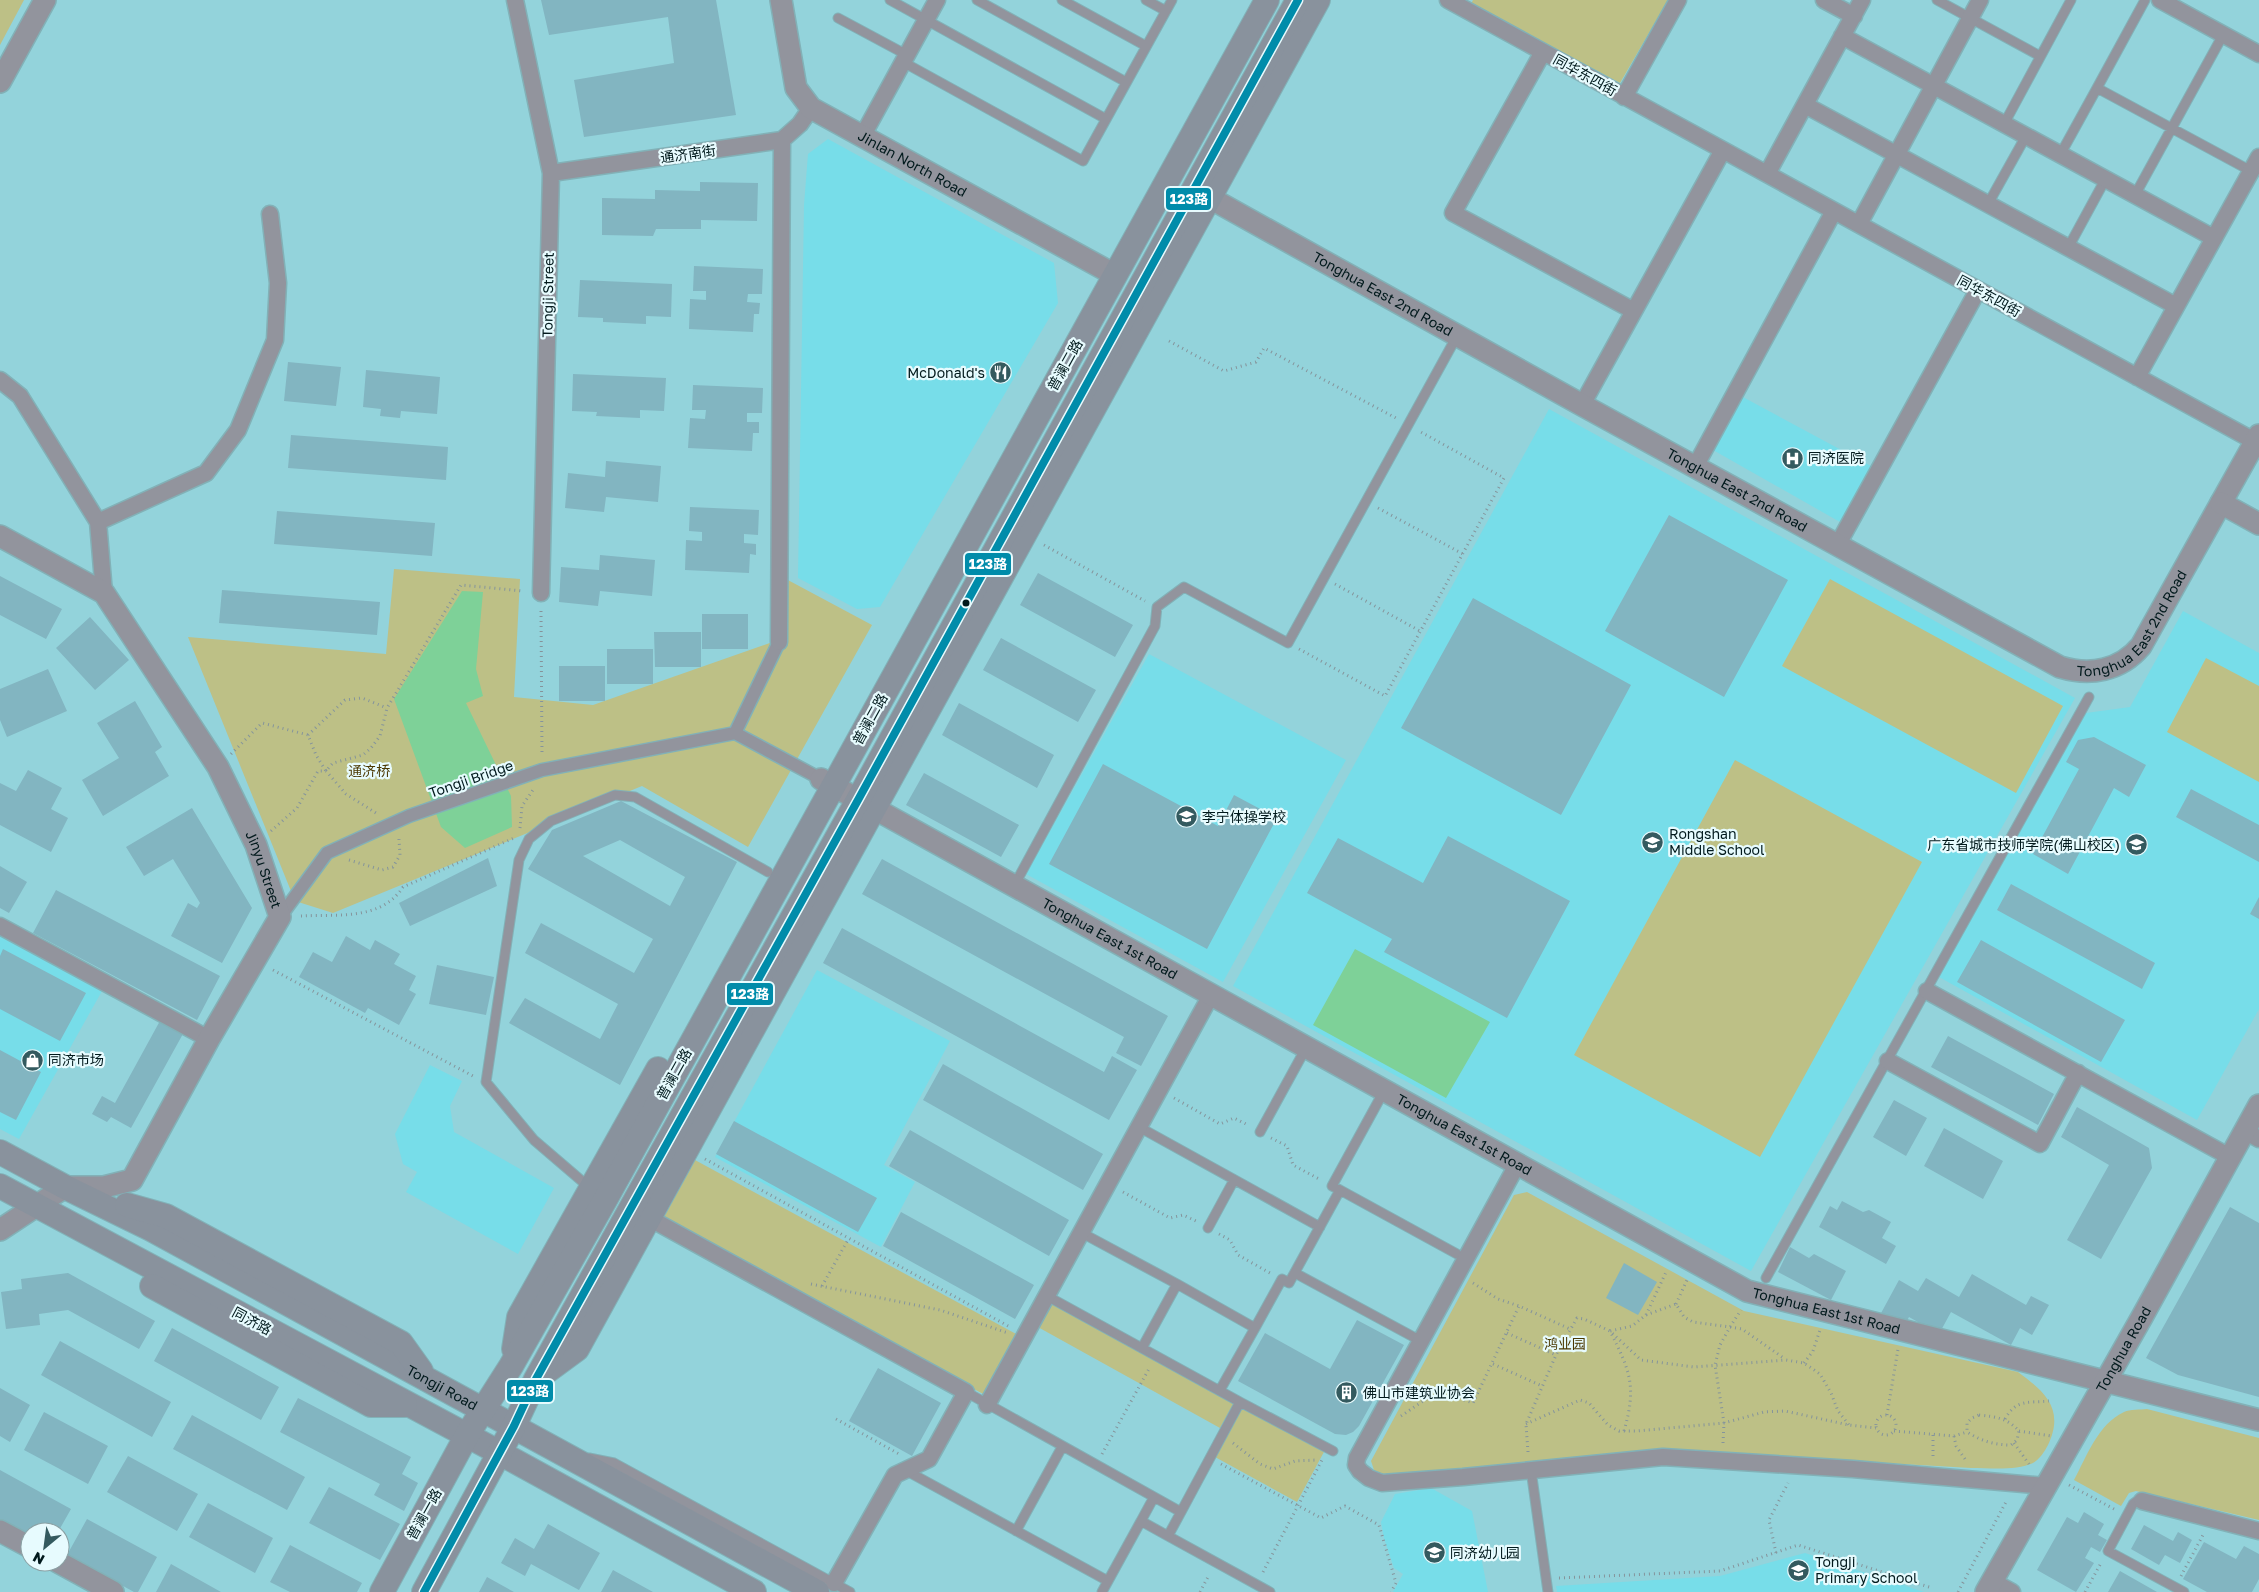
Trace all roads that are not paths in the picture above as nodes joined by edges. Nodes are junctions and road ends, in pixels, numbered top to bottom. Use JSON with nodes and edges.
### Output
{"nodes":[{"id":1,"x":45,"y":0,"type":"edge"},
{"id":2,"x":515,"y":0,"type":"edge"},
{"id":3,"x":781,"y":0,"type":"edge"},
{"id":4,"x":890,"y":0,"type":"edge"},
{"id":5,"x":936,"y":0,"type":"edge"},
{"id":6,"x":977,"y":0,"type":"edge"},
{"id":7,"x":1062,"y":0,"type":"edge"},
{"id":8,"x":1146,"y":0,"type":"edge"},
{"id":9,"x":1172,"y":0,"type":"edge"},
{"id":10,"x":1250,"y":0,"type":"edge"},
{"id":11,"x":1267,"y":0,"type":"edge"},
{"id":12,"x":1298,"y":0,"type":"edge"},
{"id":13,"x":1318,"y":0,"type":"edge"},
{"id":14,"x":1450,"y":0,"type":"edge"},
{"id":15,"x":1678,"y":0,"type":"edge"},
{"id":16,"x":1824,"y":0,"type":"edge"},
{"id":17,"x":1862,"y":0,"type":"edge"},
{"id":18,"x":1937,"y":0,"type":"edge"},
{"id":19,"x":1980,"y":0,"type":"edge"},
{"id":20,"x":2071,"y":0,"type":"edge"},
{"id":21,"x":2145,"y":0,"type":"edge"},
{"id":22,"x":2160,"y":0,"type":"edge"},
{"id":23,"x":1166,"y":11,"type":"junction"},
{"id":24,"x":1854,"y":16,"type":"junction"},
{"id":25,"x":838,"y":18,"type":"dead end"},
{"id":26,"x":926,"y":20,"type":"junction"},
{"id":27,"x":2223,"y":34,"type":"junction"},
{"id":28,"x":1842,"y":36,"type":"junction"},
{"id":29,"x":1146,"y":46,"type":"junction"},
{"id":30,"x":1543,"y":52,"type":"junction"},
{"id":31,"x":2259,"y":54,"type":"edge"},
{"id":32,"x":2040,"y":56,"type":"junction"},
{"id":33,"x":905,"y":58,"type":"junction"},
{"id":34,"x":0,"y":82,"type":"edge"},
{"id":35,"x":1126,"y":82,"type":"junction"},
{"id":36,"x":2097,"y":88,"type":"junction"},
{"id":37,"x":1624,"y":97,"type":"junction"},
{"id":38,"x":1805,"y":105,"type":"junction"},
{"id":39,"x":811,"y":108,"type":"junction"},
{"id":40,"x":1106,"y":120,"type":"junction"},
{"id":41,"x":2004,"y":124,"type":"junction"},
{"id":42,"x":2026,"y":136,"type":"junction"},
{"id":43,"x":862,"y":137,"type":"junction"},
{"id":44,"x":782,"y":140,"type":"junction"},
{"id":45,"x":1722,"y":150,"type":"junction"},
{"id":46,"x":2060,"y":155,"type":"junction"},
{"id":47,"x":2259,"y":157,"type":"edge"},
{"id":48,"x":2251,"y":171,"type":"junction"},
{"id":49,"x":551,"y":173,"type":"junction"},
{"id":50,"x":1767,"y":174,"type":"junction"},
{"id":51,"x":2105,"y":180,"type":"junction"},
{"id":52,"x":1202,"y":193,"type":"junction"},
{"id":53,"x":2135,"y":196,"type":"junction"},
{"id":54,"x":1988,"y":204,"type":"junction"},
{"id":55,"x":1834,"y":211,"type":"junction"},
{"id":56,"x":270,"y":214,"type":"dead end"},
{"id":57,"x":1858,"y":224,"type":"junction"},
{"id":58,"x":2214,"y":238,"type":"junction"},
{"id":59,"x":2068,"y":248,"type":"junction"},
{"id":60,"x":1109,"y":272,"type":"junction"},
{"id":61,"x":1978,"y":290,"type":"junction"},
{"id":62,"x":2176,"y":306,"type":"junction"},
{"id":63,"x":1634,"y":311,"type":"junction"},
{"id":64,"x":1457,"y":336,"type":"junction"},
{"id":65,"x":2137,"y":377,"type":"junction"},
{"id":66,"x":0,"y":380,"type":"edge"},
{"id":67,"x":1582,"y":405,"type":"junction"},
{"id":68,"x":2257,"y":439,"type":"edge"},
{"id":69,"x":1695,"y":468,"type":"junction"},
{"id":70,"x":2221,"y":504,"type":"junction"},
{"id":71,"x":98,"y":522,"type":"junction"},
{"id":72,"x":2259,"y":524,"type":"edge"},
{"id":73,"x":0,"y":536,"type":"edge"},
{"id":74,"x":1837,"y":546,"type":"junction"},
{"id":75,"x":104,"y":593,"type":"junction"},
{"id":76,"x":541,"y":593,"type":"road end"},
{"id":77,"x":779,"y":642,"type":"joint"},
{"id":78,"x":2090,"y":698,"type":"dead end"},
{"id":79,"x":735,"y":733,"type":"junction"},
{"id":80,"x":827,"y":783,"type":"junction"},
{"id":81,"x":866,"y":805,"type":"junction"},
{"id":82,"x":768,"y":872,"type":"junction"},
{"id":83,"x":1014,"y":886,"type":"junction"},
{"id":84,"x":280,"y":917,"type":"junction"},
{"id":85,"x":0,"y":926,"type":"edge"},
{"id":86,"x":1927,"y":991,"type":"junction"},
{"id":87,"x":1211,"y":995,"type":"junction"},
{"id":88,"x":209,"y":1039,"type":"junction"},
{"id":89,"x":1306,"y":1048,"type":"junction"},
{"id":90,"x":1888,"y":1061,"type":"junction"},
{"id":91,"x":2078,"y":1073,"type":"junction"},
{"id":92,"x":1384,"y":1091,"type":"junction"},
{"id":93,"x":2259,"y":1105,"type":"edge"},
{"id":94,"x":1139,"y":1127,"type":"junction"},
{"id":95,"x":1260,"y":1132,"type":"dead end"},
{"id":96,"x":2252,"y":1135,"type":"edge"},
{"id":97,"x":0,"y":1152,"type":"edge"},
{"id":98,"x":2230,"y":1157,"type":"junction"},
{"id":99,"x":1518,"y":1163,"type":"junction"},
{"id":100,"x":1234,"y":1180,"type":"junction"},
{"id":101,"x":0,"y":1186,"type":"edge"},
{"id":102,"x":65,"y":1187,"type":"junction"},
{"id":103,"x":1340,"y":1190,"type":"junction"},
{"id":104,"x":598,"y":1195,"type":"junction"},
{"id":105,"x":36,"y":1206,"type":"junction"},
{"id":106,"x":648,"y":1218,"type":"junction"},
{"id":107,"x":1320,"y":1227,"type":"junction"},
{"id":108,"x":1208,"y":1228,"type":"dead end"},
{"id":109,"x":0,"y":1230,"type":"edge"},
{"id":110,"x":1082,"y":1232,"type":"junction"},
{"id":111,"x":1457,"y":1254,"type":"dead end"},
{"id":112,"x":1295,"y":1273,"type":"junction"},
{"id":113,"x":1766,"y":1278,"type":"dead end"},
{"id":114,"x":1177,"y":1284,"type":"junction"},
{"id":115,"x":1047,"y":1296,"type":"junction"},
{"id":116,"x":1255,"y":1328,"type":"junction"},
{"id":117,"x":1421,"y":1342,"type":"junction"},
{"id":118,"x":1142,"y":1348,"type":"junction"},
{"id":119,"x":536,"y":1379,"type":"junction"},
{"id":120,"x":2106,"y":1380,"type":"junction"},
{"id":121,"x":1220,"y":1390,"type":"junction"},
{"id":122,"x":966,"y":1392,"type":"junction"},
{"id":123,"x":1240,"y":1402,"type":"junction"},
{"id":124,"x":987,"y":1405,"type":"junction"},
{"id":125,"x":484,"y":1409,"type":"junction"},
{"id":126,"x":2259,"y":1420,"type":"edge"},
{"id":127,"x":514,"y":1426,"type":"junction"},
{"id":128,"x":467,"y":1436,"type":"junction"},
{"id":129,"x":1062,"y":1447,"type":"junction"},
{"id":130,"x":1331,"y":1450,"type":"road end"},
{"id":131,"x":500,"y":1453,"type":"junction"},
{"id":132,"x":911,"y":1467,"type":"junction"},
{"id":133,"x":1531,"y":1470,"type":"junction"},
{"id":134,"x":550,"y":1480,"type":"junction"},
{"id":135,"x":2048,"y":1481,"type":"junction"},
{"id":136,"x":1154,"y":1497,"type":"junction"},
{"id":137,"x":2142,"y":1501,"type":"joint"},
{"id":138,"x":1181,"y":1512,"type":"junction"},
{"id":139,"x":1141,"y":1521,"type":"junction"},
{"id":140,"x":0,"y":1531,"type":"edge"},
{"id":141,"x":1016,"y":1531,"type":"junction"},
{"id":142,"x":2259,"y":1531,"type":"edge"},
{"id":143,"x":1168,"y":1536,"type":"junction"},
{"id":144,"x":20,"y":1542,"type":"edge"},
{"id":145,"x":70,"y":1569,"type":"edge"},
{"id":146,"x":1108,"y":1581,"type":"junction"},
{"id":147,"x":1989,"y":1586,"type":"edge"},
{"id":148,"x":825,"y":1587,"type":"edge"},
{"id":149,"x":113,"y":1592,"type":"edge"},
{"id":150,"x":382,"y":1592,"type":"edge"},
{"id":151,"x":424,"y":1592,"type":"edge"},
{"id":152,"x":722,"y":1592,"type":"edge"},
{"id":153,"x":754,"y":1592,"type":"edge"},
{"id":154,"x":850,"y":1592,"type":"edge"},
{"id":155,"x":1102,"y":1592,"type":"edge"},
{"id":156,"x":1270,"y":1592,"type":"edge"},
{"id":157,"x":1548,"y":1592,"type":"edge"},
{"id":158,"x":2012,"y":1592,"type":"edge"},
{"id":159,"x":2184,"y":1592,"type":"edge"}],
"edges":[{"from":1,"to":34,"type":"street"},
{"from":2,"to":49,"type":"street","name":"Tongji Street"},
{"from":3,"to":39,"type":"street","name":"Jinlan North Road"},
{"from":4,"to":26,"type":"lane"},
{"from":5,"to":26,"type":"street"},
{"from":6,"to":35,"type":"lane"},
{"from":7,"to":29,"type":"lane"},
{"from":8,"to":23,"type":"lane"},
{"from":9,"to":23,"type":"lane"},
{"from":10,"to":60,"type":"main road"},
{"from":11,"to":60,"type":"main road","name":"普澜二路"},
{"from":12,"to":52,"type":"main road","name":"普澜二路"},
{"from":13,"to":52,"type":"main road"},
{"from":14,"to":30,"type":"street","name":"同华东四街"},
{"from":15,"to":37,"type":"street"},
{"from":16,"to":24,"type":"street"},
{"from":17,"to":24,"type":"street"},
{"from":18,"to":32,"type":"lane"},
{"from":19,"to":57,"type":"street"},
{"from":20,"to":32,"type":"lane"},
{"from":21,"to":36,"type":"lane"},
{"from":22,"to":27,"type":"street"},
{"from":23,"to":29,"type":"lane"},
{"from":24,"to":28,"type":"street"},
{"from":25,"to":33,"type":"lane"},
{"from":26,"to":33,"type":"street"},
{"from":26,"to":40,"type":"lane"},
{"from":27,"to":31,"type":"street"},
{"from":27,"to":53,"type":"lane"},
{"from":28,"to":38,"type":"street"},
{"from":28,"to":41,"type":"street"},
{"from":29,"to":35,"type":"lane"},
{"from":30,"to":37,"type":"street","name":"同华东四街"},
{"from":30,"to":63,"type":"street"},
{"from":32,"to":41,"type":"lane"},
{"from":33,"to":40,"type":"lane"},
{"from":33,"to":43,"type":"street"},
{"from":35,"to":40,"type":"lane"},
{"from":36,"to":46,"type":"lane"},
{"from":36,"to":48,"type":"lane"},
{"from":37,"to":45,"type":"street","name":"同华东四街"},
{"from":38,"to":50,"type":"street"},
{"from":38,"to":54,"type":"street"},
{"from":39,"to":43,"type":"street","name":"Jinlan North Road"},
{"from":39,"to":44,"type":"street"},
{"from":41,"to":42,"type":"street"},
{"from":42,"to":46,"type":"street"},
{"from":42,"to":54,"type":"lane"},
{"from":43,"to":60,"type":"street","name":"Jinlan North Road"},
{"from":44,"to":49,"type":"street","name":"通济南街"},
{"from":44,"to":77,"type":"street"},
{"from":45,"to":50,"type":"street","name":"同华东四街"},
{"from":45,"to":63,"type":"street"},
{"from":46,"to":51,"type":"street"},
{"from":47,"to":48,"type":"street"},
{"from":48,"to":58,"type":"street"},
{"from":49,"to":76,"type":"street","name":"Tongji Street"},
{"from":50,"to":55,"type":"street","name":"同华东四街"},
{"from":51,"to":53,"type":"street"},
{"from":51,"to":59,"type":"lane"},
{"from":52,"to":64,"type":"street","name":"Tonghua East 2nd Road"},
{"from":52,"to":81,"type":"main road","name":"普澜二路"},
{"from":52,"to":81,"type":"main road"},
{"from":53,"to":58,"type":"street"},
{"from":54,"to":59,"type":"street"},
{"from":55,"to":57,"type":"street","name":"同华东四街"},
{"from":55,"to":69,"type":"street"},
{"from":56,"to":71,"type":"street"},
{"from":57,"to":61,"type":"street","name":"同华东四街"},
{"from":58,"to":62,"type":"street"},
{"from":59,"to":62,"type":"street"},
{"from":60,"to":80,"type":"main road","name":"普澜二路"},
{"from":61,"to":65,"type":"street","name":"同华东四街"},
{"from":61,"to":74,"type":"street"},
{"from":62,"to":65,"type":"street"},
{"from":63,"to":67,"type":"street"},
{"from":64,"to":67,"type":"street","name":"Tonghua East 2nd Road"},
{"from":64,"to":83,"type":"lane"},
{"from":65,"to":68,"type":"street","name":"同华东四街"},
{"from":66,"to":71,"type":"street"},
{"from":67,"to":69,"type":"street","name":"Tonghua East 2nd Road"},
{"from":68,"to":70,"type":"street"},
{"from":69,"to":74,"type":"street","name":"Tonghua East 2nd Road"},
{"from":70,"to":72,"type":"street"},
{"from":70,"to":74,"type":"street","name":"Tonghua East 2nd Road"},
{"from":71,"to":75,"type":"street"},
{"from":73,"to":75,"type":"street","name":"Jinyu Street"},
{"from":75,"to":84,"type":"street","name":"Jinyu Street"},
{"from":77,"to":79,"type":"street"},
{"from":78,"to":86,"type":"lane"},
{"from":79,"to":80,"type":"street"},
{"from":79,"to":84,"type":"street","name":"Tongji Bridge"},
{"from":80,"to":81,"type":"street","name":"Tonghua East 1st Road"},
{"from":80,"to":82,"type":"main road"},
{"from":80,"to":104,"type":"main road","name":"普澜二路"},
{"from":81,"to":83,"type":"street","name":"Tonghua East 1st Road"},
{"from":81,"to":106,"type":"main road"},
{"from":81,"to":119,"type":"main road","name":"普澜二路"},
{"from":82,"to":104,"type":"main road"},
{"from":82,"to":104,"type":"lane"},
{"from":83,"to":87,"type":"street","name":"Tonghua East 1st Road"},
{"from":84,"to":88,"type":"street","name":"Jinyu Street"},
{"from":85,"to":88,"type":"street"},
{"from":86,"to":90,"type":"lane"},
{"from":86,"to":91,"type":"street"},
{"from":87,"to":89,"type":"street","name":"Tonghua East 1st Road"},
{"from":87,"to":94,"type":"street"},
{"from":88,"to":102,"type":"street","name":"Jinyu Street"},
{"from":89,"to":92,"type":"street","name":"Tonghua East 1st Road"},
{"from":89,"to":95,"type":"lane"},
{"from":90,"to":91,"type":"street"},
{"from":90,"to":113,"type":"lane"},
{"from":91,"to":98,"type":"street"},
{"from":92,"to":99,"type":"street","name":"Tonghua East 1st Road"},
{"from":92,"to":103,"type":"lane"},
{"from":93,"to":96,"type":"street","name":"Tonghua Road"},
{"from":94,"to":100,"type":"lane"},
{"from":94,"to":110,"type":"street"},
{"from":96,"to":98,"type":"street","name":"Tonghua Road"},
{"from":97,"to":102,"type":"main road","name":"Tongji Road"},
{"from":98,"to":120,"type":"street","name":"Tonghua Road"},
{"from":99,"to":117,"type":"street"},
{"from":99,"to":120,"type":"street","name":"Tonghua East 1st Road"},
{"from":100,"to":107,"type":"lane"},
{"from":100,"to":108,"type":"lane"},
{"from":101,"to":105,"type":"main road","name":"同济路"},
{"from":102,"to":105,"type":"street"},
{"from":102,"to":125,"type":"main road","name":"Tongji Road"},
{"from":103,"to":107,"type":"lane"},
{"from":103,"to":111,"type":"lane"},
{"from":104,"to":125,"type":"main road","name":"普澜二路"},
{"from":105,"to":109,"type":"street"},
{"from":105,"to":128,"type":"main road","name":"同济路"},
{"from":106,"to":119,"type":"main road"},
{"from":106,"to":122,"type":"street"},
{"from":107,"to":112,"type":"lane"},
{"from":110,"to":114,"type":"lane"},
{"from":110,"to":115,"type":"street"},
{"from":112,"to":116,"type":"lane"},
{"from":112,"to":117,"type":"lane"},
{"from":114,"to":116,"type":"lane"},
{"from":114,"to":118,"type":"lane"},
{"from":115,"to":118,"type":"lane"},
{"from":115,"to":124,"type":"street"},
{"from":116,"to":121,"type":"lane"},
{"from":117,"to":133,"type":"street"},
{"from":118,"to":121,"type":"lane"},
{"from":119,"to":127,"type":"main road","name":"普澜二路"},
{"from":120,"to":126,"type":"street","name":"Tonghua East 1st Road"},
{"from":120,"to":135,"type":"street","name":"Tonghua Road"},
{"from":121,"to":123,"type":"lane"},
{"from":122,"to":124,"type":"lane"},
{"from":122,"to":132,"type":"street"},
{"from":123,"to":130,"type":"lane"},
{"from":123,"to":138,"type":"lane"},
{"from":124,"to":129,"type":"lane"},
{"from":125,"to":127,"type":"main road","name":"Tongji Road"},
{"from":125,"to":128,"type":"main road","name":"普澜二路"},
{"from":127,"to":131,"type":"main road","name":"普澜二路"},
{"from":127,"to":148,"type":"main road","name":"Tongji Road"},
{"from":128,"to":131,"type":"main road"},
{"from":128,"to":150,"type":"main road","name":"普澜一路"},
{"from":129,"to":136,"type":"lane"},
{"from":129,"to":141,"type":"lane"},
{"from":131,"to":134,"type":"main road"},
{"from":131,"to":151,"type":"main road"},
{"from":132,"to":141,"type":"lane"},
{"from":132,"to":148,"type":"street"},
{"from":133,"to":135,"type":"street"},
{"from":133,"to":157,"type":"lane"},
{"from":134,"to":152,"type":"main road"},
{"from":134,"to":153,"type":"main road"},
{"from":135,"to":147,"type":"street","name":"Tonghua Road"},
{"from":136,"to":138,"type":"lane"},
{"from":136,"to":139,"type":"lane"},
{"from":137,"to":142,"type":"street"},
{"from":137,"to":159,"type":"lane"},
{"from":138,"to":143,"type":"lane"},
{"from":139,"to":143,"type":"lane"},
{"from":139,"to":146,"type":"lane"},
{"from":140,"to":144,"type":"street"},
{"from":141,"to":146,"type":"lane"},
{"from":143,"to":156,"type":"lane"},
{"from":145,"to":149,"type":"street"},
{"from":146,"to":155,"type":"lane"},
{"from":147,"to":158,"type":"street"},
{"from":148,"to":154,"type":"lane"}]}
